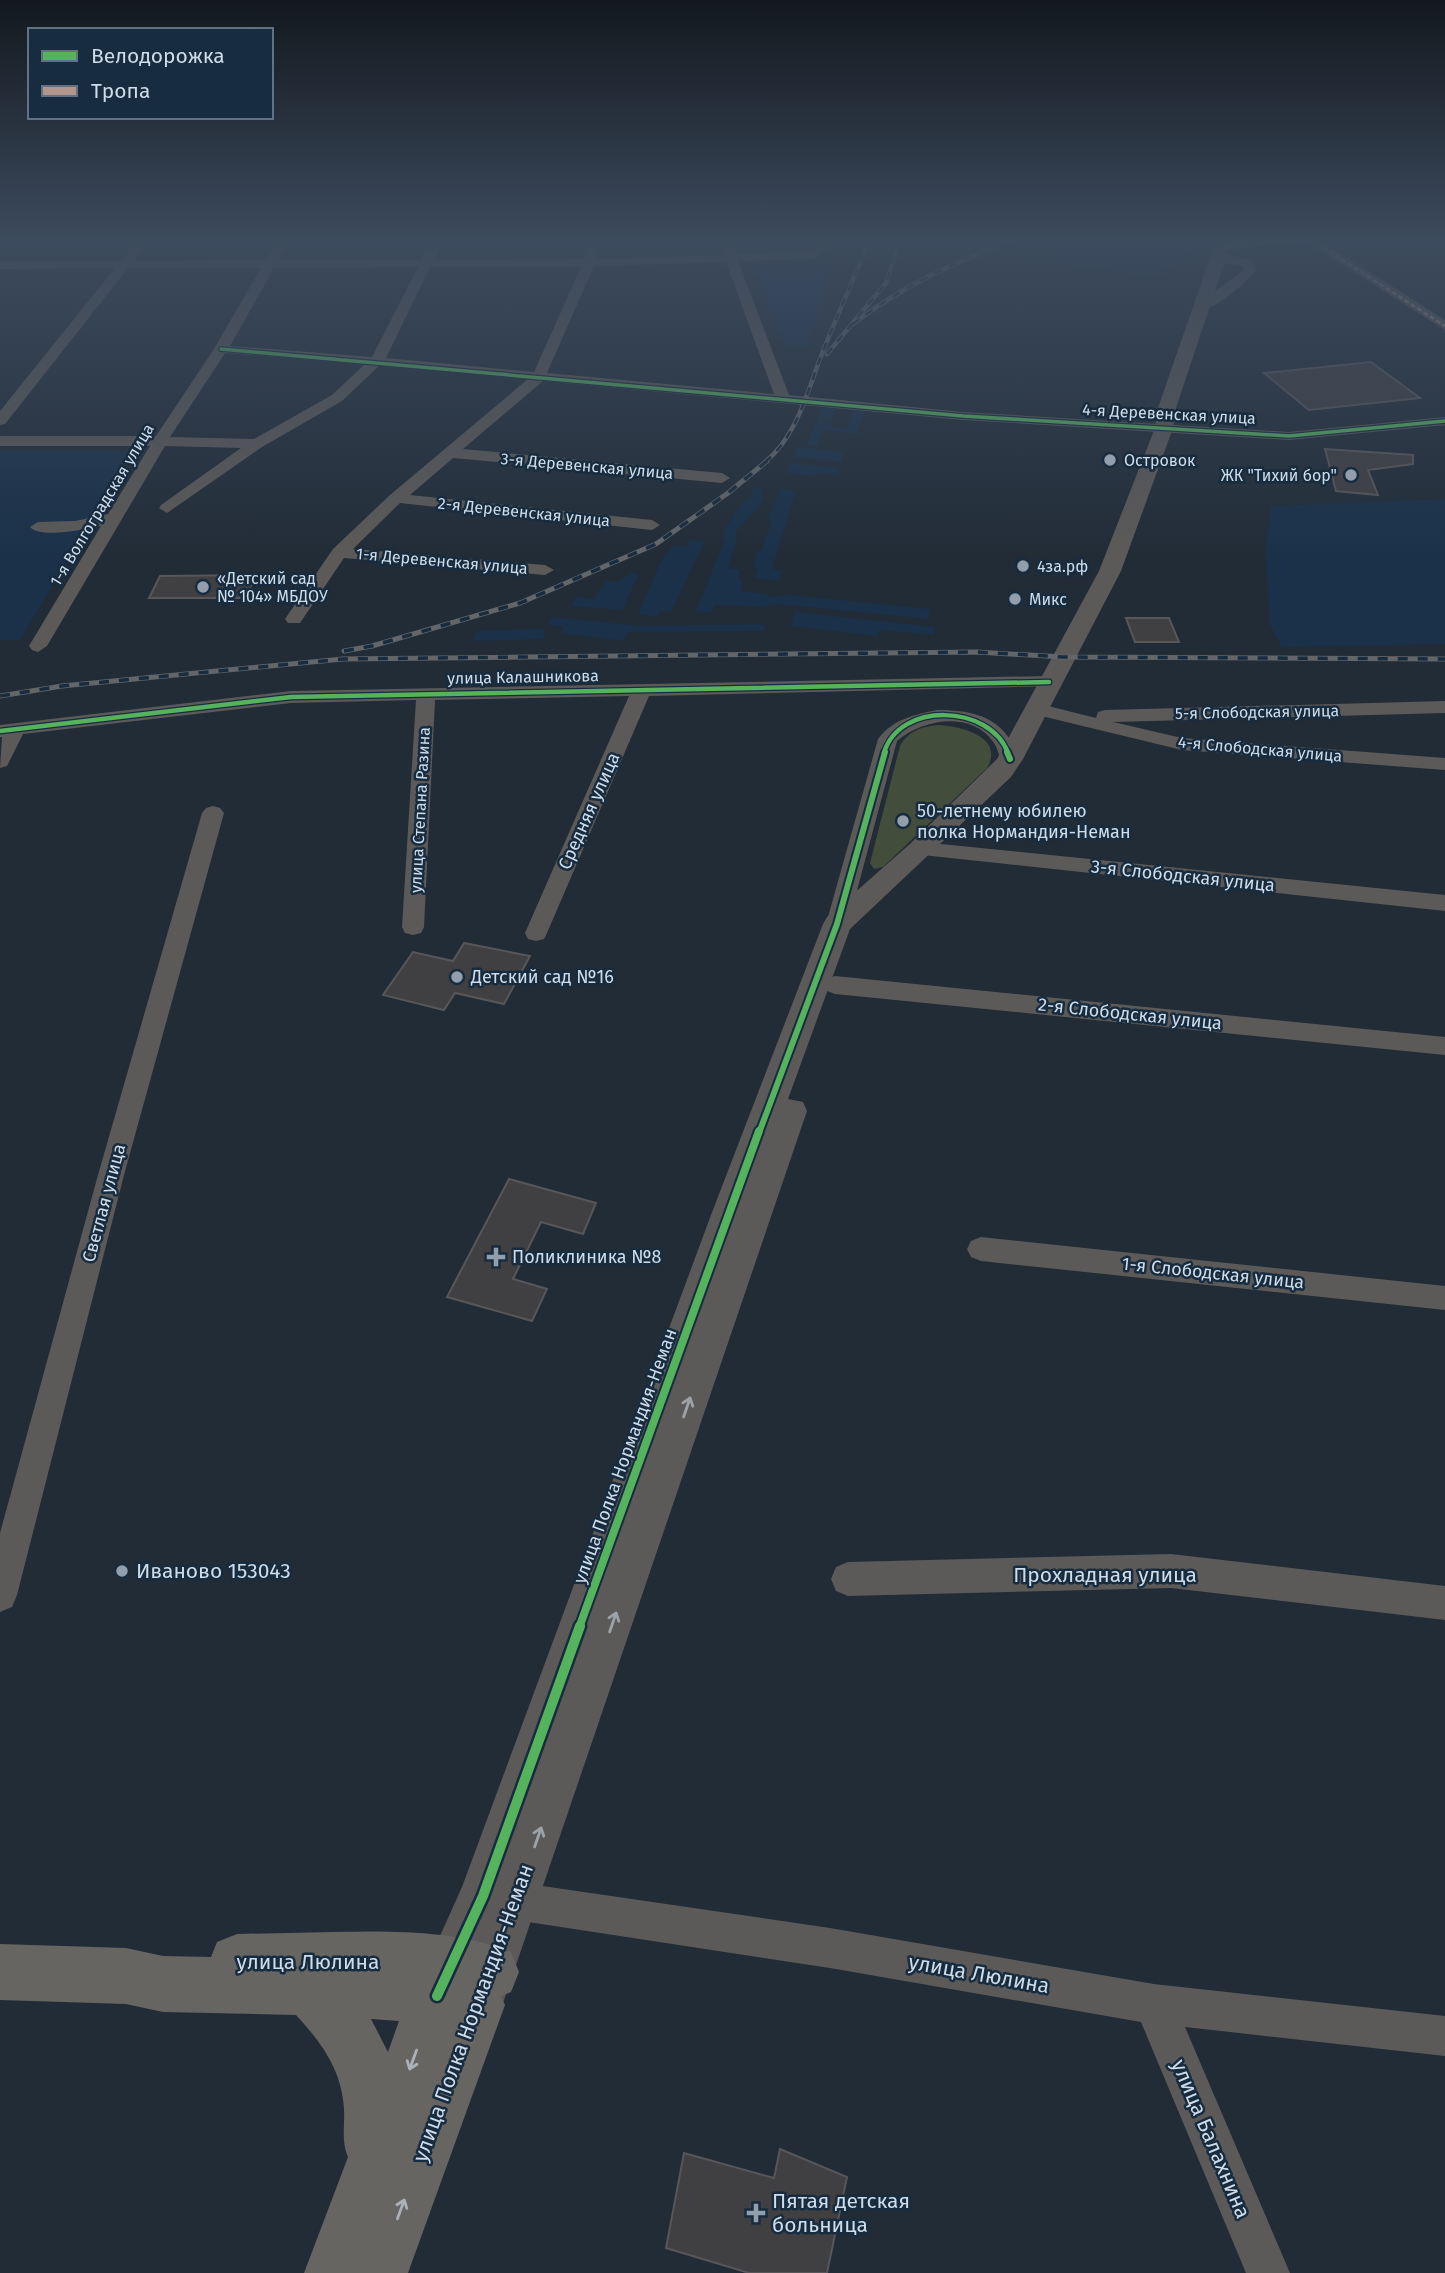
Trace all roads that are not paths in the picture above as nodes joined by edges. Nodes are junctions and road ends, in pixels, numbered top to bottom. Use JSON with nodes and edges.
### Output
{"nodes":[{"id":1,"x":59,"y":345,"type":"edge"},
{"id":2,"x":223,"y":345,"type":"edge"},
{"id":3,"x":385,"y":345,"type":"edge"},
{"id":4,"x":553,"y":345,"type":"edge"},
{"id":5,"x":763,"y":345,"type":"edge"},
{"id":6,"x":1188,"y":345,"type":"edge"},
{"id":7,"x":221,"y":349,"type":"junction"},
{"id":8,"x":377,"y":361,"type":"junction"},
{"id":9,"x":538,"y":378,"type":"junction"},
{"id":10,"x":784,"y":401,"type":"junction"},
{"id":11,"x":0,"y":421,"type":"edge"},
{"id":12,"x":1445,"y":421,"type":"edge"},
{"id":13,"x":1164,"y":428,"type":"junction"},
{"id":14,"x":0,"y":441,"type":"edge"},
{"id":15,"x":160,"y":441,"type":"junction"},
{"id":16,"x":257,"y":444,"type":"junction"},
{"id":17,"x":451,"y":453,"type":"junction"},
{"id":18,"x":722,"y":478,"type":"dead end"},
{"id":19,"x":396,"y":498,"type":"junction"},
{"id":20,"x":167,"y":508,"type":"dead end"},
{"id":21,"x":115,"y":518,"type":"junction"},
{"id":22,"x":652,"y":526,"type":"dead end"},
{"id":23,"x":38,"y":527,"type":"dead end"},
{"id":24,"x":339,"y":553,"type":"junction"},
{"id":25,"x":545,"y":570,"type":"dead end"},
{"id":26,"x":294,"y":620,"type":"dead end"},
{"id":27,"x":38,"y":646,"type":"dead end"},
{"id":28,"x":1049,"y":682,"type":"junction"},
{"id":29,"x":642,"y":689,"type":"junction"},
{"id":30,"x":426,"y":693,"type":"junction"},
{"id":31,"x":1445,"y":707,"type":"edge"},
{"id":32,"x":1036,"y":709,"type":"junction"},
{"id":33,"x":1069,"y":717,"type":"junction"},
{"id":34,"x":8,"y":730,"type":"edge"},
{"id":35,"x":1010,"y":759,"type":"junction"},
{"id":36,"x":0,"y":762,"type":"edge"},
{"id":37,"x":1445,"y":764,"type":"edge"},
{"id":38,"x":213,"y":813,"type":"dead end"},
{"id":39,"x":921,"y":849,"type":"junction"},
{"id":40,"x":879,"y":885,"type":"junction"},
{"id":41,"x":1445,"y":903,"type":"edge"},
{"id":42,"x":836,"y":924,"type":"junction"},
{"id":43,"x":414,"y":927,"type":"dead end"},
{"id":44,"x":536,"y":933,"type":"dead end"},
{"id":45,"x":825,"y":984,"type":"junction"},
{"id":46,"x":1445,"y":1045,"type":"edge"},
{"id":47,"x":981,"y":1249,"type":"dead end"},
{"id":48,"x":1445,"y":1298,"type":"edge"},
{"id":49,"x":848,"y":1579,"type":"dead end"},
{"id":50,"x":0,"y":1595,"type":"edge"},
{"id":51,"x":1445,"y":1603,"type":"edge"},
{"id":52,"x":515,"y":1901,"type":"junction"},
{"id":53,"x":0,"y":1972,"type":"edge"},
{"id":54,"x":126,"y":1976,"type":"junction"},
{"id":55,"x":465,"y":1984,"type":"junction"},
{"id":56,"x":307,"y":1987,"type":"junction"},
{"id":57,"x":1154,"y":2004,"type":"junction"},
{"id":58,"x":1445,"y":2036,"type":"edge"},
{"id":59,"x":364,"y":2194,"type":"junction"},
{"id":60,"x":335,"y":2273,"type":"edge"},
{"id":61,"x":377,"y":2273,"type":"edge"},
{"id":62,"x":1268,"y":2273,"type":"edge"}],
"edges":[{"from":1,"to":11,"type":"street"},
{"from":2,"to":7,"type":"street","name":"1-я Волгоградская улица"},
{"from":3,"to":8,"type":"street"},
{"from":4,"to":9,"type":"street"},
{"from":5,"to":10,"type":"street"},
{"from":6,"to":13,"type":"street","name":"улица Полка Нормандия-Неман"},
{"from":7,"to":8,"type":"street","name":"4-я Деревенская улица"},
{"from":7,"to":15,"type":"street","name":"1-я Волгоградская улица"},
{"from":8,"to":9,"type":"street","name":"4-я Деревенская улица"},
{"from":8,"to":16,"type":"street"},
{"from":9,"to":10,"type":"street","name":"4-я Деревенская улица"},
{"from":9,"to":17,"type":"street"},
{"from":10,"to":13,"type":"street","name":"4-я Деревенская улица"},
{"from":12,"to":13,"type":"street","name":"4-я Деревенская улица"},
{"from":13,"to":28,"type":"street","name":"улица Полка Нормандия-Неман"},
{"from":14,"to":15,"type":"street"},
{"from":15,"to":16,"type":"street"},
{"from":15,"to":21,"type":"street","name":"1-я Волгоградская улица"},
{"from":16,"to":20,"type":"street"},
{"from":17,"to":18,"type":"street","name":"3-я Деревенская улица"},
{"from":17,"to":19,"type":"street"},
{"from":19,"to":22,"type":"street","name":"2-я Деревенская улица"},
{"from":19,"to":24,"type":"street"},
{"from":21,"to":23,"type":"street"},
{"from":21,"to":27,"type":"street","name":"1-я Волгоградская улица"},
{"from":24,"to":25,"type":"street","name":"1-я Деревенская улица"},
{"from":24,"to":26,"type":"street"},
{"from":28,"to":29,"type":"street","name":"улица Калашникова"},
{"from":28,"to":32,"type":"street","name":"улица Полка Нормандия-Неман"},
{"from":29,"to":30,"type":"street","name":"улица Калашникова"},
{"from":29,"to":44,"type":"street","name":"Средняя улица"},
{"from":30,"to":34,"type":"street","name":"улица Калашникова"},
{"from":30,"to":43,"type":"street","name":"улица Степана Разина"},
{"from":31,"to":33,"type":"street","name":"5-я Слободская улица"},
{"from":32,"to":33,"type":"street","name":"4-я Слободская улица"},
{"from":32,"to":35,"type":"street","name":"улица Полка Нормандия-Неман"},
{"from":33,"to":37,"type":"street","name":"4-я Слободская улица"},
{"from":34,"to":36,"type":"street"},
{"from":35,"to":39,"type":"street","name":"улица Полка Нормандия-Неман"},
{"from":35,"to":42,"type":"street"},
{"from":38,"to":50,"type":"street","name":"Светлая улица"},
{"from":39,"to":40,"type":"street","name":"улица Полка Нормандия-Неман"},
{"from":39,"to":41,"type":"street","name":"3-я Слободская улица"},
{"from":40,"to":42,"type":"street","name":"улица Полка Нормандия-Неман"},
{"from":40,"to":45,"type":"street","name":"улица Полка Нормандия-Неман"},
{"from":42,"to":45,"type":"street","name":"улица Полка Нормандия-Неман"},
{"from":45,"to":46,"type":"street","name":"2-я Слободская улица"},
{"from":52,"to":45,"type":"street","name":"улица Полка Нормандия-Неман","one_way":true},
{"from":45,"to":55,"type":"street","name":"улица Полка Нормандия-Неман"},
{"from":47,"to":48,"type":"street","name":"1-я Слободская улица"},
{"from":49,"to":51,"type":"street","name":"Прохладная улица"},
{"from":52,"to":55,"type":"street","name":"улица Полка Нормандия-Неман"},
{"from":52,"to":57,"type":"street","name":"улица Люлина"},
{"from":53,"to":54,"type":"main road","name":"улица Люлина"},
{"from":54,"to":55,"type":"main road","name":"улица Люлина"},
{"from":54,"to":56,"type":"main road","name":"улица Люлина"},
{"from":55,"to":56,"type":"main road","name":"улица Люлина"},
{"from":55,"to":59,"type":"main road","name":"улица Полка Нормандия-Неман","one_way":true},
{"from":61,"to":55,"type":"main road","name":"улица Полка Нормандия-Неман","one_way":true},
{"from":56,"to":59,"type":"main road"},
{"from":57,"to":58,"type":"street","name":"улица Люлина"},
{"from":57,"to":62,"type":"street","name":"улица Балахнина"},
{"from":59,"to":60,"type":"main road","name":"улица Полка Нормандия-Неман"}]}
